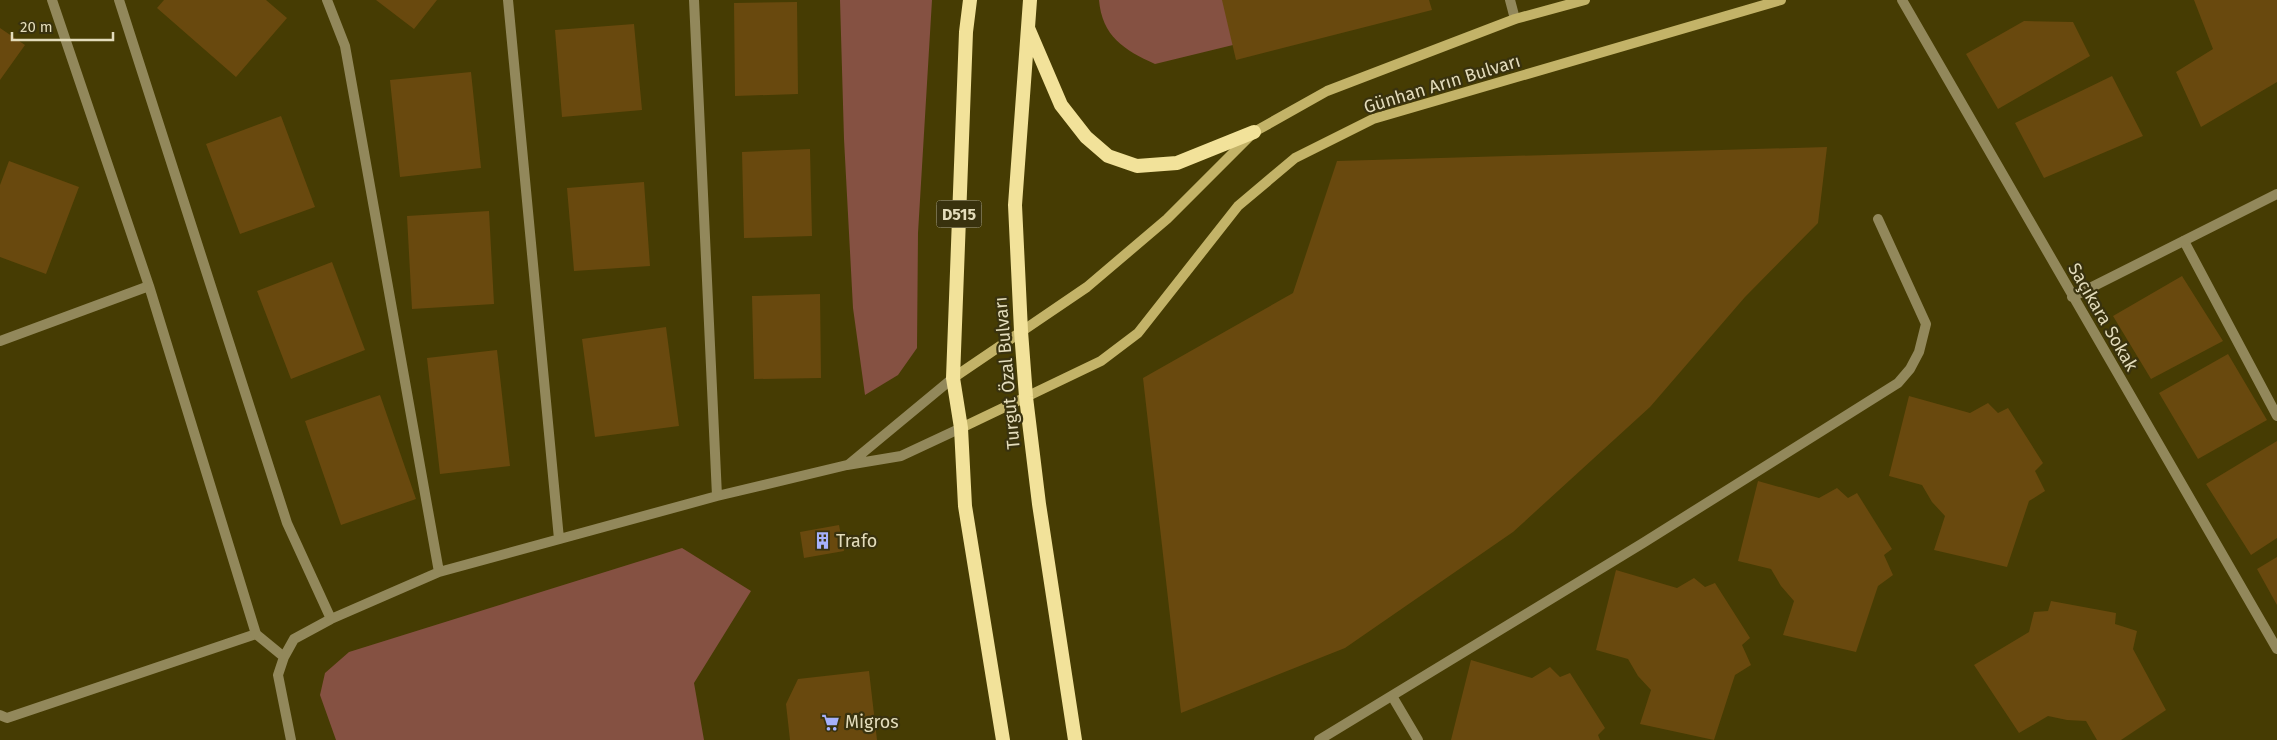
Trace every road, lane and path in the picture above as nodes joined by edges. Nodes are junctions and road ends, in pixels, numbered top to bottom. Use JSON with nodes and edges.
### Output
{"nodes":[{"id":1,"x":52,"y":0,"type":"edge"},
{"id":2,"x":119,"y":0,"type":"edge"},
{"id":3,"x":327,"y":0,"type":"edge"},
{"id":4,"x":508,"y":0,"type":"edge"},
{"id":5,"x":694,"y":0,"type":"edge"},
{"id":6,"x":970,"y":0,"type":"edge"},
{"id":7,"x":1030,"y":0,"type":"edge"},
{"id":8,"x":1510,"y":0,"type":"edge"},
{"id":9,"x":1585,"y":0,"type":"edge"},
{"id":10,"x":1781,"y":0,"type":"edge"},
{"id":11,"x":1902,"y":0,"type":"edge"},
{"id":12,"x":1515,"y":19,"type":"junction"},
{"id":13,"x":1027,"y":26,"type":"junction"},
{"id":14,"x":1254,"y":132,"type":"junction"},
{"id":15,"x":2277,"y":194,"type":"edge"},
{"id":16,"x":1878,"y":219,"type":"dead end"},
{"id":17,"x":2184,"y":241,"type":"junction"},
{"id":18,"x":149,"y":286,"type":"junction"},
{"id":19,"x":2072,"y":297,"type":"junction"},
{"id":20,"x":1021,"y":331,"type":"junction"},
{"id":21,"x":0,"y":341,"type":"edge"},
{"id":22,"x":953,"y":378,"type":"junction"},
{"id":23,"x":1026,"y":396,"type":"junction"},
{"id":24,"x":2277,"y":416,"type":"edge"},
{"id":25,"x":961,"y":428,"type":"junction"},
{"id":26,"x":847,"y":465,"type":"junction"},
{"id":27,"x":717,"y":496,"type":"junction"},
{"id":28,"x":559,"y":539,"type":"junction"},
{"id":29,"x":439,"y":572,"type":"junction"},
{"id":30,"x":330,"y":619,"type":"junction"},
{"id":31,"x":256,"y":634,"type":"junction"},
{"id":32,"x":2277,"y":649,"type":"edge"},
{"id":33,"x":284,"y":657,"type":"junction"},
{"id":34,"x":1392,"y":696,"type":"junction"},
{"id":35,"x":0,"y":715,"type":"edge"},
{"id":36,"x":291,"y":740,"type":"edge"},
{"id":37,"x":1003,"y":740,"type":"edge"},
{"id":38,"x":1075,"y":740,"type":"edge"},
{"id":39,"x":1319,"y":740,"type":"edge"},
{"id":40,"x":1418,"y":740,"type":"edge"}],
"edges":[{"from":1,"to":18,"type":"street"},
{"from":2,"to":30,"type":"street"},
{"from":3,"to":29,"type":"street"},
{"from":4,"to":28,"type":"street"},
{"from":5,"to":27,"type":"street"},
{"from":6,"to":22,"type":"highway","number":"D515"},
{"from":7,"to":13,"type":"highway","name":"Turgut Özal Bulvarı"},
{"from":8,"to":12,"type":"street"},
{"from":9,"to":12,"type":"main road","name":"Günhan Arın Bulvarı"},
{"from":10,"to":23,"type":"main road","name":"Günhan Arın Bulvarı"},
{"from":11,"to":19,"type":"street","name":"Saçıkara Sokak"},
{"from":12,"to":14,"type":"main road","name":"Günhan Arın Bulvarı"},
{"from":13,"to":14,"type":"highway"},
{"from":13,"to":20,"type":"highway","name":"Turgut Özal Bulvarı"},
{"from":14,"to":20,"type":"main road","name":"Günhan Arın Bulvarı"},
{"from":15,"to":17,"type":"street"},
{"from":16,"to":34,"type":"street"},
{"from":17,"to":19,"type":"street"},
{"from":17,"to":24,"type":"street"},
{"from":18,"to":21,"type":"street"},
{"from":18,"to":31,"type":"street"},
{"from":19,"to":32,"type":"street","name":"Saçıkara Sokak"},
{"from":20,"to":22,"type":"main road","name":"Günhan Arın Bulvarı"},
{"from":20,"to":23,"type":"highway","name":"Turgut Özal Bulvarı"},
{"from":22,"to":25,"type":"highway","number":"D515"},
{"from":22,"to":26,"type":"street"},
{"from":23,"to":25,"type":"main road","name":"Günhan Arın Bulvarı"},
{"from":23,"to":38,"type":"highway","name":"Turgut Özal Bulvarı"},
{"from":25,"to":26,"type":"street"},
{"from":25,"to":37,"type":"highway","number":"D515"},
{"from":26,"to":27,"type":"street"},
{"from":27,"to":28,"type":"street"},
{"from":28,"to":29,"type":"street"},
{"from":29,"to":30,"type":"street"},
{"from":30,"to":33,"type":"street"},
{"from":31,"to":33,"type":"street"},
{"from":31,"to":35,"type":"street"},
{"from":33,"to":36,"type":"street"},
{"from":34,"to":39,"type":"street"},
{"from":34,"to":40,"type":"street"}]}
